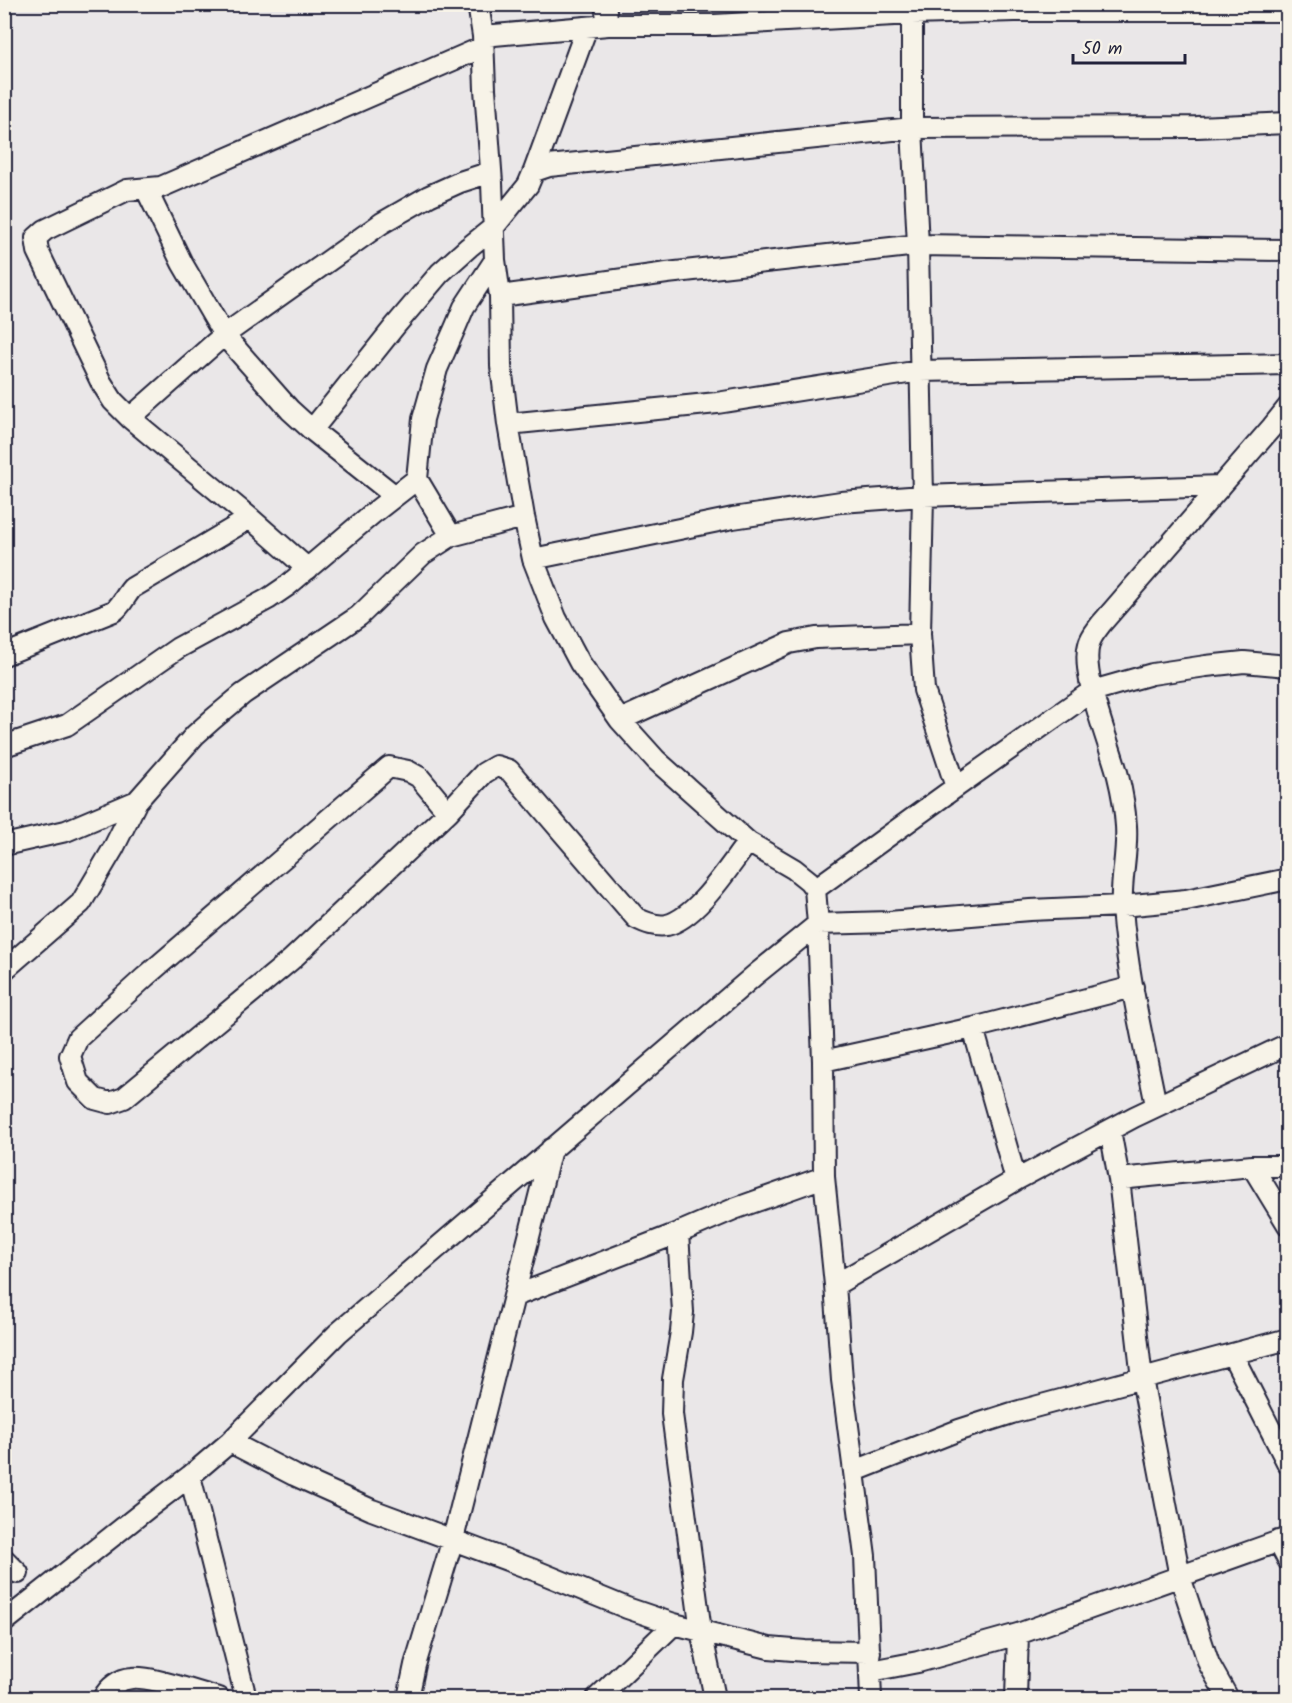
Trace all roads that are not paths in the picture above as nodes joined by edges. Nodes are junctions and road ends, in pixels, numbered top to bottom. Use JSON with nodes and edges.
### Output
{"nodes":[{"id":1,"x":478,"y":4,"type":"edge"},
{"id":2,"x":605,"y":4,"type":"edge"},
{"id":3,"x":912,"y":9,"type":"edge"},
{"id":4,"x":1287,"y":11,"type":"edge"},
{"id":5,"x":608,"y":25,"type":"junction"},
{"id":6,"x":586,"y":27,"type":"junction"},
{"id":7,"x":483,"y":41,"type":"junction"},
{"id":8,"x":1287,"y":123,"type":"edge"},
{"id":9,"x":912,"y":128,"type":"junction"},
{"id":10,"x":534,"y":171,"type":"junction"},
{"id":11,"x":491,"y":172,"type":"junction"},
{"id":12,"x":147,"y":189,"type":"junction"},
{"id":13,"x":494,"y":227,"type":"junction"},
{"id":14,"x":918,"y":245,"type":"junction"},
{"id":15,"x":1287,"y":250,"type":"edge"},
{"id":16,"x":495,"y":260,"type":"junction"},
{"id":17,"x":500,"y":296,"type":"junction"},
{"id":18,"x":224,"y":335,"type":"junction"},
{"id":19,"x":1287,"y":364,"type":"edge"},
{"id":20,"x":920,"y":371,"type":"junction"},
{"id":21,"x":1287,"y":407,"type":"edge"},
{"id":22,"x":130,"y":418,"type":"junction"},
{"id":23,"x":508,"y":424,"type":"junction"},
{"id":24,"x":312,"y":430,"type":"junction"},
{"id":25,"x":417,"y":479,"type":"junction"},
{"id":26,"x":1221,"y":486,"type":"junction"},
{"id":27,"x":395,"y":496,"type":"junction"},
{"id":28,"x":923,"y":496,"type":"junction"},
{"id":29,"x":524,"y":517,"type":"junction"},
{"id":30,"x":250,"y":518,"type":"junction"},
{"id":31,"x":451,"y":536,"type":"junction"},
{"id":32,"x":534,"y":559,"type":"junction"},
{"id":33,"x":308,"y":568,"type":"junction"},
{"id":34,"x":920,"y":634,"type":"junction"},
{"id":35,"x":4,"y":655,"type":"edge"},
{"id":36,"x":1287,"y":667,"type":"edge"},
{"id":37,"x":1092,"y":691,"type":"junction"},
{"id":38,"x":620,"y":720,"type":"junction"},
{"id":39,"x":4,"y":746,"type":"edge"},
{"id":40,"x":956,"y":787,"type":"junction"},
{"id":41,"x":137,"y":801,"type":"junction"},
{"id":42,"x":448,"y":812,"type":"junction"},
{"id":43,"x":748,"y":842,"type":"junction"},
{"id":44,"x":4,"y":845,"type":"edge"},
{"id":45,"x":1287,"y":879,"type":"edge"},
{"id":46,"x":815,"y":889,"type":"junction"},
{"id":47,"x":1122,"y":906,"type":"junction"},
{"id":48,"x":818,"y":924,"type":"junction"},
{"id":49,"x":4,"y":970,"type":"edge"},
{"id":50,"x":1133,"y":987,"type":"junction"},
{"id":51,"x":973,"y":1028,"type":"junction"},
{"id":52,"x":1287,"y":1044,"type":"edge"},
{"id":53,"x":823,"y":1061,"type":"junction"},
{"id":54,"x":1156,"y":1105,"type":"junction"},
{"id":55,"x":1110,"y":1130,"type":"junction"},
{"id":56,"x":551,"y":1149,"type":"junction"},
{"id":57,"x":1252,"y":1166,"type":"junction"},
{"id":58,"x":1287,"y":1166,"type":"edge"},
{"id":59,"x":824,"y":1177,"type":"junction"},
{"id":60,"x":1119,"y":1179,"type":"junction"},
{"id":61,"x":1016,"y":1180,"type":"junction"},
{"id":62,"x":1287,"y":1225,"type":"edge"},
{"id":63,"x":678,"y":1233,"type":"junction"},
{"id":64,"x":835,"y":1285,"type":"junction"},
{"id":65,"x":515,"y":1296,"type":"junction"},
{"id":66,"x":1287,"y":1339,"type":"edge"},
{"id":67,"x":1232,"y":1354,"type":"junction"},
{"id":68,"x":1142,"y":1379,"type":"junction"},
{"id":69,"x":230,"y":1442,"type":"junction"},
{"id":70,"x":1287,"y":1464,"type":"edge"},
{"id":71,"x":855,"y":1471,"type":"junction"},
{"id":72,"x":190,"y":1476,"type":"junction"},
{"id":73,"x":453,"y":1539,"type":"junction"},
{"id":74,"x":1283,"y":1540,"type":"edge"},
{"id":75,"x":4,"y":1558,"type":"edge"},
{"id":76,"x":1287,"y":1560,"type":"edge"},
{"id":77,"x":18,"y":1573,"type":"dead end"},
{"id":78,"x":1180,"y":1577,"type":"junction"},
{"id":79,"x":4,"y":1622,"type":"edge"},
{"id":80,"x":674,"y":1624,"type":"junction"},
{"id":81,"x":702,"y":1631,"type":"junction"},
{"id":82,"x":1018,"y":1634,"type":"junction"},
{"id":83,"x":870,"y":1661,"type":"junction"},
{"id":84,"x":103,"y":1698,"type":"edge"},
{"id":85,"x":219,"y":1698,"type":"edge"},
{"id":86,"x":246,"y":1698,"type":"edge"},
{"id":87,"x":408,"y":1698,"type":"edge"},
{"id":88,"x":597,"y":1698,"type":"edge"},
{"id":89,"x":716,"y":1698,"type":"edge"},
{"id":90,"x":871,"y":1698,"type":"edge"},
{"id":91,"x":1017,"y":1698,"type":"edge"},
{"id":92,"x":1228,"y":1698,"type":"edge"}],
"edges":[{"from":1,"to":7,"type":"street"},
{"from":2,"to":5,"type":"street"},
{"from":3,"to":4,"type":"street"},
{"from":3,"to":5,"type":"street"},
{"from":3,"to":9,"type":"street"},
{"from":5,"to":6,"type":"street"},
{"from":6,"to":7,"type":"street"},
{"from":6,"to":10,"type":"street"},
{"from":7,"to":11,"type":"street"},
{"from":7,"to":12,"type":"street"},
{"from":8,"to":9,"type":"street"},
{"from":9,"to":10,"type":"street"},
{"from":9,"to":14,"type":"street"},
{"from":10,"to":13,"type":"street"},
{"from":11,"to":13,"type":"street"},
{"from":11,"to":18,"type":"street"},
{"from":12,"to":18,"type":"street"},
{"from":12,"to":22,"type":"street"},
{"from":13,"to":16,"type":"street"},
{"from":13,"to":24,"type":"street"},
{"from":14,"to":15,"type":"street"},
{"from":14,"to":17,"type":"street"},
{"from":14,"to":20,"type":"street"},
{"from":16,"to":17,"type":"street"},
{"from":16,"to":25,"type":"street"},
{"from":17,"to":23,"type":"street"},
{"from":18,"to":22,"type":"street"},
{"from":18,"to":24,"type":"street"},
{"from":19,"to":20,"type":"street"},
{"from":20,"to":23,"type":"street"},
{"from":20,"to":28,"type":"street"},
{"from":21,"to":26,"type":"street"},
{"from":22,"to":30,"type":"street"},
{"from":23,"to":29,"type":"street"},
{"from":24,"to":27,"type":"street"},
{"from":25,"to":27,"type":"street"},
{"from":25,"to":31,"type":"street"},
{"from":26,"to":28,"type":"street"},
{"from":26,"to":37,"type":"street"},
{"from":27,"to":33,"type":"street"},
{"from":28,"to":32,"type":"street"},
{"from":28,"to":34,"type":"street"},
{"from":29,"to":31,"type":"street"},
{"from":29,"to":32,"type":"street"},
{"from":30,"to":33,"type":"street"},
{"from":30,"to":35,"type":"street"},
{"from":31,"to":41,"type":"street"},
{"from":32,"to":38,"type":"street"},
{"from":33,"to":39,"type":"street"},
{"from":34,"to":38,"type":"street"},
{"from":34,"to":40,"type":"street"},
{"from":36,"to":37,"type":"street"},
{"from":37,"to":40,"type":"street"},
{"from":37,"to":47,"type":"street"},
{"from":38,"to":43,"type":"street"},
{"from":40,"to":46,"type":"street"},
{"from":41,"to":44,"type":"street"},
{"from":41,"to":49,"type":"street"},
{"from":42,"to":42,"type":"street"},
{"from":42,"to":43,"type":"street"},
{"from":43,"to":46,"type":"street"},
{"from":45,"to":47,"type":"street"},
{"from":46,"to":48,"type":"street"},
{"from":47,"to":48,"type":"street"},
{"from":47,"to":50,"type":"street"},
{"from":48,"to":53,"type":"street"},
{"from":48,"to":56,"type":"street"},
{"from":50,"to":51,"type":"street"},
{"from":50,"to":54,"type":"street"},
{"from":51,"to":53,"type":"street"},
{"from":51,"to":61,"type":"street"},
{"from":52,"to":54,"type":"street"},
{"from":53,"to":59,"type":"street"},
{"from":54,"to":55,"type":"street"},
{"from":55,"to":60,"type":"street"},
{"from":55,"to":61,"type":"street"},
{"from":56,"to":65,"type":"street"},
{"from":56,"to":69,"type":"street"},
{"from":57,"to":58,"type":"street"},
{"from":57,"to":60,"type":"street"},
{"from":57,"to":62,"type":"street"},
{"from":59,"to":63,"type":"street"},
{"from":59,"to":64,"type":"street"},
{"from":60,"to":68,"type":"street"},
{"from":61,"to":64,"type":"street"},
{"from":63,"to":65,"type":"street"},
{"from":63,"to":81,"type":"street"},
{"from":64,"to":71,"type":"street"},
{"from":65,"to":73,"type":"street"},
{"from":66,"to":67,"type":"street"},
{"from":67,"to":68,"type":"street"},
{"from":67,"to":70,"type":"street"},
{"from":68,"to":71,"type":"street"},
{"from":68,"to":78,"type":"street"},
{"from":69,"to":72,"type":"street"},
{"from":69,"to":73,"type":"street"},
{"from":71,"to":83,"type":"street"},
{"from":72,"to":79,"type":"street"},
{"from":72,"to":86,"type":"street"},
{"from":73,"to":80,"type":"street"},
{"from":73,"to":87,"type":"street"},
{"from":74,"to":76,"type":"street"},
{"from":74,"to":78,"type":"street"},
{"from":75,"to":77,"type":"street"},
{"from":78,"to":82,"type":"street"},
{"from":78,"to":92,"type":"street"},
{"from":80,"to":81,"type":"street"},
{"from":80,"to":88,"type":"street"},
{"from":81,"to":83,"type":"street"},
{"from":81,"to":89,"type":"street"},
{"from":82,"to":83,"type":"street"},
{"from":82,"to":91,"type":"street"},
{"from":83,"to":90,"type":"street"},
{"from":84,"to":85,"type":"street"}]}
